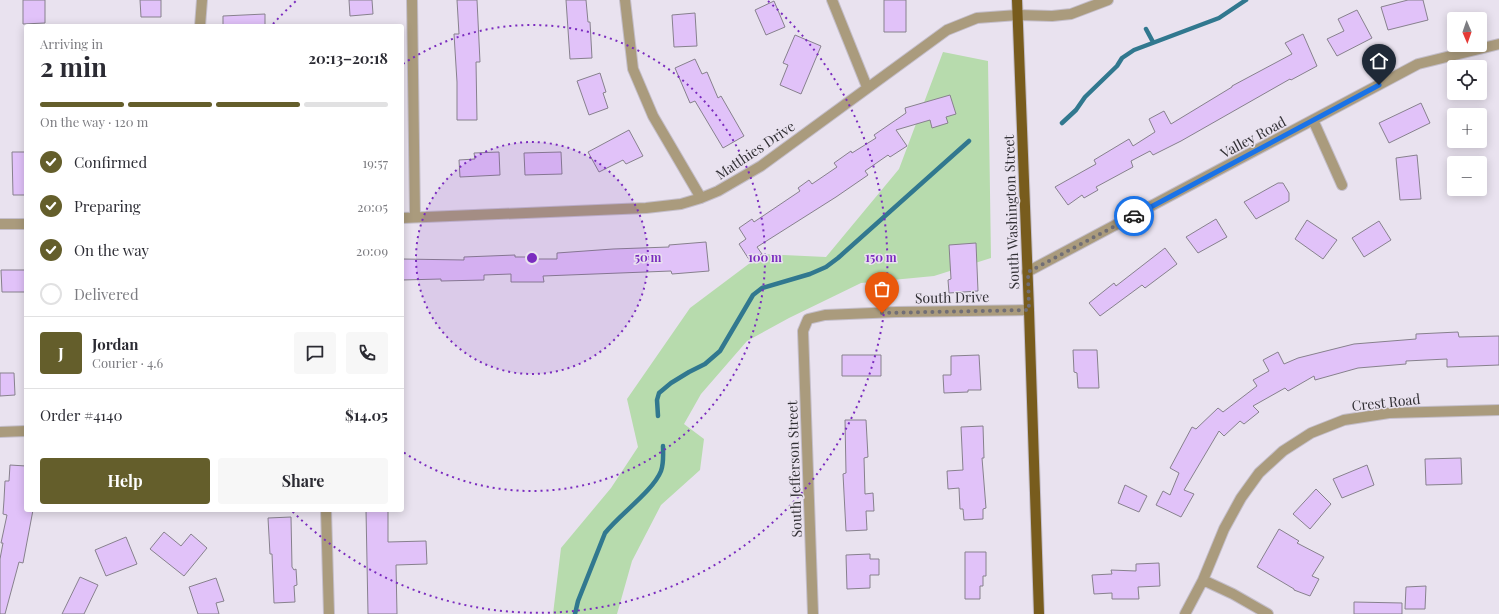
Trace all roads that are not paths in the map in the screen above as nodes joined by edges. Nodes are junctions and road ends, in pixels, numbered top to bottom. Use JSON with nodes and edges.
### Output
{"nodes":[{"id":1,"x":202,"y":0,"type":"edge"},
{"id":2,"x":412,"y":0,"type":"edge"},
{"id":3,"x":625,"y":0,"type":"edge"},
{"id":4,"x":832,"y":0,"type":"edge"},
{"id":5,"x":1017,"y":0,"type":"edge"},
{"id":6,"x":1108,"y":0,"type":"edge"},
{"id":7,"x":1018,"y":15,"type":"junction"},
{"id":8,"x":200,"y":24,"type":"edge"},
{"id":9,"x":1499,"y":44,"type":"edge"},
{"id":10,"x":867,"y":87,"type":"junction"},
{"id":11,"x":1313,"y":120,"type":"junction"},
{"id":12,"x":1342,"y":185,"type":"dead end"},
{"id":13,"x":701,"y":198,"type":"junction"},
{"id":14,"x":404,"y":218,"type":"edge"},
{"id":15,"x":415,"y":218,"type":"junction"},
{"id":16,"x":0,"y":224,"type":"edge"},
{"id":17,"x":24,"y":224,"type":"edge"},
{"id":18,"x":1028,"y":272,"type":"junction"},
{"id":19,"x":1029,"y":310,"type":"junction"},
{"id":20,"x":806,"y":324,"type":"joint"},
{"id":21,"x":1499,"y":410,"type":"edge"},
{"id":22,"x":24,"y":431,"type":"edge"},
{"id":23,"x":0,"y":432,"type":"edge"},
{"id":24,"x":326,"y":512,"type":"edge"},
{"id":25,"x":1203,"y":580,"type":"junction"},
{"id":26,"x":329,"y":614,"type":"edge"},
{"id":27,"x":813,"y":614,"type":"edge"},
{"id":28,"x":1039,"y":614,"type":"edge"},
{"id":29,"x":1185,"y":614,"type":"edge"},
{"id":30,"x":1268,"y":614,"type":"edge"}],
"edges":[{"from":1,"to":8,"type":"street"},
{"from":2,"to":15,"type":"street"},
{"from":3,"to":13,"type":"street"},
{"from":4,"to":10,"type":"street"},
{"from":5,"to":7,"type":"main road","name":"South Washington Street"},
{"from":6,"to":7,"type":"street","name":"Matthies Drive"},
{"from":7,"to":10,"type":"street","name":"Matthies Drive"},
{"from":7,"to":18,"type":"main road","name":"South Washington Street"},
{"from":9,"to":11,"type":"street","name":"Valley Road"},
{"from":10,"to":13,"type":"street","name":"Matthies Drive"},
{"from":11,"to":12,"type":"street"},
{"from":11,"to":18,"type":"street","name":"Valley Road"},
{"from":13,"to":15,"type":"street","name":"Matthies Drive"},
{"from":14,"to":15,"type":"street","name":"Matthies Drive"},
{"from":16,"to":17,"type":"street"},
{"from":18,"to":19,"type":"main road","name":"South Washington Street"},
{"from":19,"to":20,"type":"street","name":"South Drive"},
{"from":19,"to":28,"type":"main road","name":"South Washington Street"},
{"from":20,"to":27,"type":"street","name":"South Jefferson Street"},
{"from":21,"to":25,"type":"street","name":"Crest Road"},
{"from":22,"to":23,"type":"street"},
{"from":24,"to":26,"type":"street"},
{"from":25,"to":29,"type":"street","name":"Crest Road"},
{"from":25,"to":30,"type":"street"}]}
